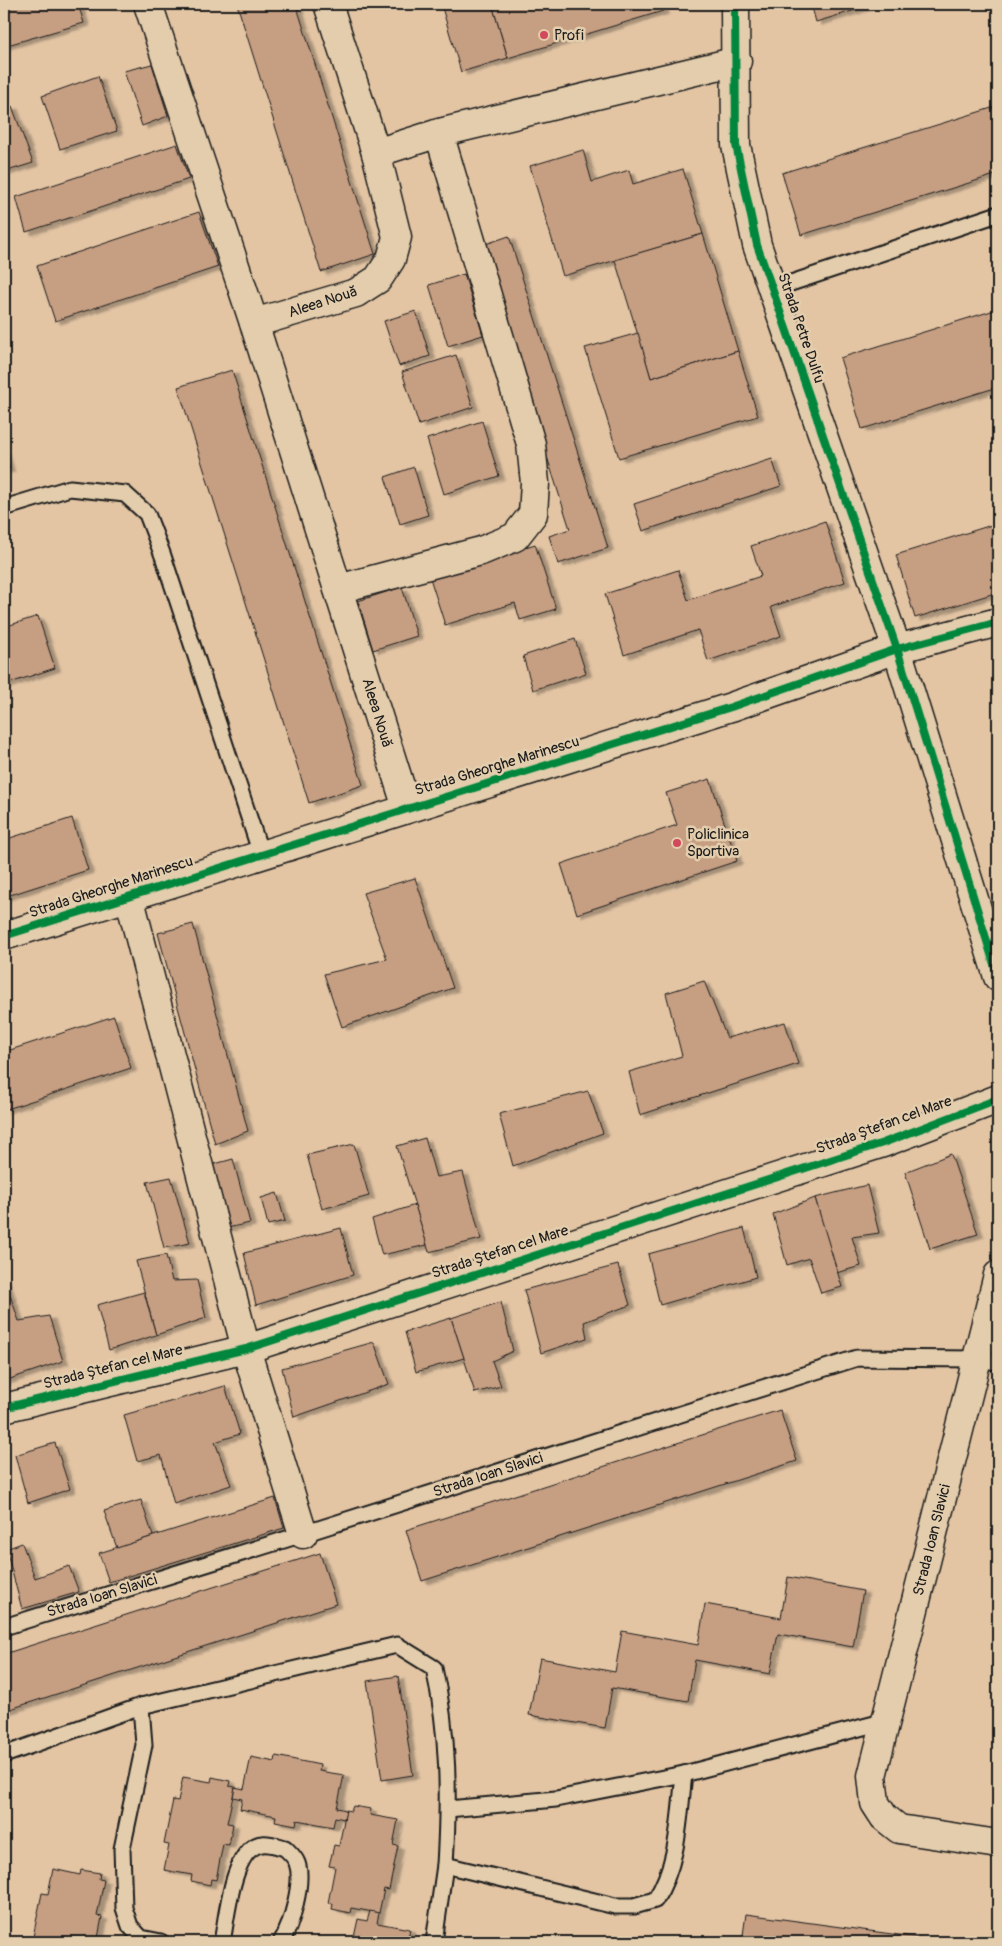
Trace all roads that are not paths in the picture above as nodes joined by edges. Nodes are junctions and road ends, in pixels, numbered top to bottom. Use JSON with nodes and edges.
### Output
{"nodes":[{"id":1,"x":148,"y":4,"type":"edge"},
{"id":2,"x":328,"y":4,"type":"edge"},
{"id":3,"x":735,"y":4,"type":"edge"},
{"id":4,"x":737,"y":61,"type":"junction"},
{"id":5,"x":439,"y":133,"type":"junction"},
{"id":6,"x":376,"y":153,"type":"junction"},
{"id":7,"x":998,"y":214,"type":"edge"},
{"id":8,"x":773,"y":289,"type":"junction"},
{"id":9,"x":254,"y":323,"type":"junction"},
{"id":10,"x":4,"y":508,"type":"edge"},
{"id":11,"x":338,"y":589,"type":"junction"},
{"id":12,"x":998,"y":622,"type":"edge"},
{"id":13,"x":897,"y":649,"type":"junction"},
{"id":14,"x":407,"y":808,"type":"junction"},
{"id":15,"x":261,"y":854,"type":"junction"},
{"id":16,"x":129,"y":896,"type":"junction"},
{"id":17,"x":4,"y":936,"type":"edge"},
{"id":18,"x":998,"y":977,"type":"edge"},
{"id":19,"x":998,"y":1099,"type":"edge"},
{"id":20,"x":998,"y":1275,"type":"edge"},
{"id":21,"x":246,"y":1349,"type":"junction"},
{"id":22,"x":988,"y":1360,"type":"edge"},
{"id":23,"x":4,"y":1408,"type":"edge"},
{"id":24,"x":303,"y":1534,"type":"junction"},
{"id":25,"x":4,"y":1626,"type":"edge"},
{"id":26,"x":141,"y":1706,"type":"junction"},
{"id":27,"x":886,"y":1721,"type":"junction"},
{"id":28,"x":4,"y":1755,"type":"edge"},
{"id":29,"x":684,"y":1774,"type":"junction"},
{"id":30,"x":448,"y":1809,"type":"junction"},
{"id":31,"x":998,"y":1844,"type":"edge"},
{"id":32,"x":445,"y":1866,"type":"junction"},
{"id":33,"x":161,"y":1942,"type":"edge"},
{"id":34,"x":222,"y":1942,"type":"edge"},
{"id":35,"x":281,"y":1942,"type":"edge"},
{"id":36,"x":434,"y":1942,"type":"edge"}],
"edges":[{"from":1,"to":9,"type":"street"},
{"from":2,"to":6,"type":"street","name":"Aleea Nouă"},
{"from":3,"to":4,"type":"street","name":"Strada Petre Dulfu"},
{"from":4,"to":5,"type":"street"},
{"from":4,"to":8,"type":"street","name":"Strada Petre Dulfu"},
{"from":5,"to":6,"type":"street"},
{"from":5,"to":11,"type":"street"},
{"from":6,"to":9,"type":"street","name":"Aleea Nouă"},
{"from":7,"to":8,"type":"lane"},
{"from":8,"to":13,"type":"street","name":"Strada Petre Dulfu"},
{"from":9,"to":11,"type":"street","name":"Aleea Nouă"},
{"from":10,"to":15,"type":"lane"},
{"from":11,"to":14,"type":"street","name":"Aleea Nouă"},
{"from":12,"to":13,"type":"street","name":"Strada Gheorghe Marinescu"},
{"from":13,"to":14,"type":"street","name":"Strada Gheorghe Marinescu"},
{"from":13,"to":18,"type":"street","name":"Strada Petre Dulfu"},
{"from":14,"to":15,"type":"street","name":"Strada Gheorghe Marinescu"},
{"from":15,"to":16,"type":"street","name":"Strada Gheorghe Marinescu"},
{"from":16,"to":17,"type":"street","name":"Strada Gheorghe Marinescu"},
{"from":16,"to":21,"type":"street"},
{"from":19,"to":21,"type":"street","name":"Strada Ștefan cel Mare"},
{"from":20,"to":22,"type":"street","name":"Strada Ioan Slavici"},
{"from":21,"to":23,"type":"street","name":"Strada Ștefan cel Mare"},
{"from":21,"to":24,"type":"street"},
{"from":22,"to":24,"type":"lane","name":"Strada Ioan Slavici"},
{"from":22,"to":27,"type":"street","name":"Strada Ioan Slavici"},
{"from":24,"to":25,"type":"lane","name":"Strada Ioan Slavici"},
{"from":26,"to":28,"type":"lane"},
{"from":26,"to":30,"type":"lane"},
{"from":26,"to":33,"type":"lane"},
{"from":27,"to":29,"type":"lane"},
{"from":27,"to":31,"type":"street","name":"Strada Ioan Slavici"},
{"from":29,"to":30,"type":"lane"},
{"from":29,"to":32,"type":"lane"},
{"from":30,"to":32,"type":"lane"},
{"from":32,"to":36,"type":"lane"},
{"from":34,"to":35,"type":"lane"}]}
